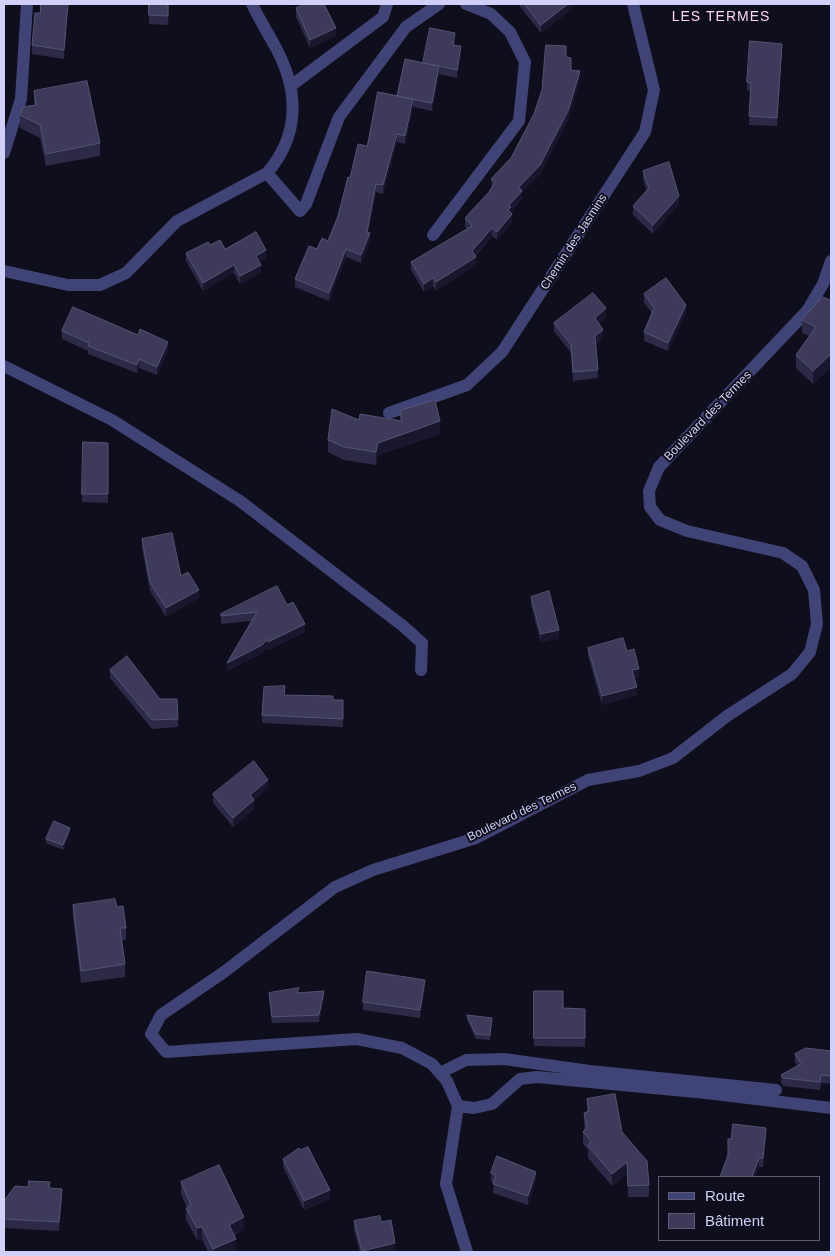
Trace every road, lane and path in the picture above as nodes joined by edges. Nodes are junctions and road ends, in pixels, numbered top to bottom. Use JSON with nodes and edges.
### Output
{"nodes":[{"id":1,"x":27,"y":4,"type":"edge"},
{"id":2,"x":252,"y":4,"type":"edge"},
{"id":3,"x":387,"y":4,"type":"edge"},
{"id":4,"x":439,"y":4,"type":"edge"},
{"id":5,"x":466,"y":4,"type":"edge"},
{"id":6,"x":633,"y":4,"type":"edge"},
{"id":7,"x":292,"y":85,"type":"junction"},
{"id":8,"x":4,"y":153,"type":"edge"},
{"id":9,"x":267,"y":173,"type":"junction"},
{"id":10,"x":433,"y":235,"type":"dead end"},
{"id":11,"x":831,"y":261,"type":"edge"},
{"id":12,"x":4,"y":271,"type":"edge"},
{"id":13,"x":4,"y":366,"type":"edge"},
{"id":14,"x":389,"y":413,"type":"dead end"},
{"id":15,"x":421,"y":670,"type":"dead end"},
{"id":16,"x":440,"y":1073,"type":"junction"},
{"id":17,"x":776,"y":1090,"type":"dead end"},
{"id":18,"x":458,"y":1106,"type":"junction"},
{"id":19,"x":831,"y":1108,"type":"edge"},
{"id":20,"x":467,"y":1252,"type":"edge"}],
"edges":[{"from":1,"to":8,"type":"street"},
{"from":2,"to":7,"type":"street"},
{"from":3,"to":7,"type":"street"},
{"from":4,"to":9,"type":"street"},
{"from":5,"to":10,"type":"street"},
{"from":6,"to":14,"type":"street","name":"Chemin des Jasmins"},
{"from":7,"to":9,"type":"street"},
{"from":9,"to":12,"type":"street"},
{"from":11,"to":16,"type":"street","name":"Boulevard des Termes"},
{"from":13,"to":15,"type":"street"},
{"from":16,"to":17,"type":"street"},
{"from":16,"to":18,"type":"street","name":"Boulevard des Termes"},
{"from":18,"to":19,"type":"street"},
{"from":18,"to":20,"type":"street"}]}
